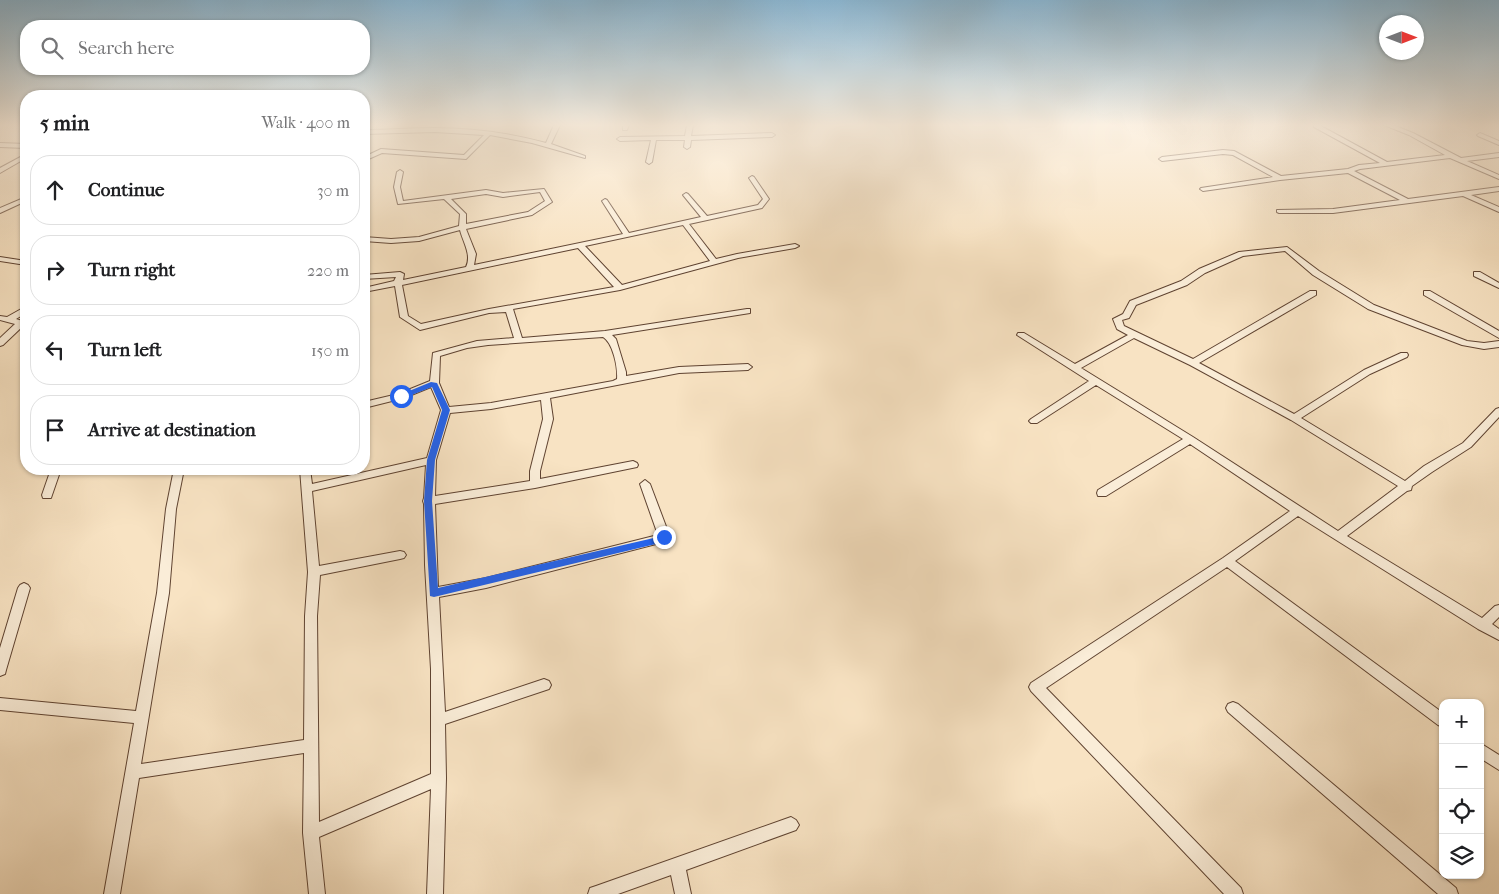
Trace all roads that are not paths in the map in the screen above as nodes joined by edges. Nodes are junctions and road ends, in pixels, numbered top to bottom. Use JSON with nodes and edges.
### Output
{"nodes":[{"id":1,"x":1259,"y":167,"type":"edge"},
{"id":2,"x":1362,"y":167,"type":"edge"},
{"id":3,"x":1475,"y":167,"type":"edge"},
{"id":4,"x":1350,"y":171,"type":"junction"},
{"id":5,"x":400,"y":172,"type":"dead end"},
{"id":6,"x":1499,"y":177,"type":"edge"},
{"id":7,"x":752,"y":178,"type":"dead end"},
{"id":8,"x":1280,"y":178,"type":"junction"},
{"id":9,"x":1203,"y":189,"type":"dead end"},
{"id":10,"x":1499,"y":189,"type":"edge"},
{"id":11,"x":1466,"y":194,"type":"junction"},
{"id":12,"x":686,"y":195,"type":"dead end"},
{"id":13,"x":447,"y":197,"type":"junction"},
{"id":14,"x":605,"y":201,"type":"dead end"},
{"id":15,"x":1407,"y":201,"type":"junction"},
{"id":16,"x":20,"y":202,"type":"edge"},
{"id":17,"x":0,"y":203,"type":"edge"},
{"id":18,"x":16,"y":204,"type":"junction"},
{"id":19,"x":20,"y":204,"type":"edge"},
{"id":20,"x":1499,"y":210,"type":"edge"},
{"id":21,"x":1280,"y":211,"type":"dead end"},
{"id":22,"x":0,"y":212,"type":"edge"},
{"id":23,"x":705,"y":218,"type":"junction"},
{"id":24,"x":685,"y":223,"type":"junction"},
{"id":25,"x":463,"y":229,"type":"junction"},
{"id":26,"x":627,"y":235,"type":"junction"},
{"id":27,"x":370,"y":239,"type":"edge"},
{"id":28,"x":581,"y":246,"type":"junction"},
{"id":29,"x":795,"y":246,"type":"dead end"},
{"id":30,"x":0,"y":259,"type":"edge"},
{"id":31,"x":20,"y":262,"type":"edge"},
{"id":32,"x":714,"y":262,"type":"junction"},
{"id":33,"x":469,"y":268,"type":"junction"},
{"id":34,"x":1477,"y":274,"type":"dead end"},
{"id":35,"x":370,"y":276,"type":"edge"},
{"id":36,"x":398,"y":283,"type":"junction"},
{"id":37,"x":1499,"y":286,"type":"edge"},
{"id":38,"x":620,"y":288,"type":"junction"},
{"id":39,"x":370,"y":289,"type":"edge"},
{"id":40,"x":1313,"y":293,"type":"dead end"},
{"id":41,"x":1427,"y":293,"type":"dead end"},
{"id":42,"x":489,"y":311,"type":"junction"},
{"id":43,"x":747,"y":311,"type":"dead end"},
{"id":44,"x":20,"y":312,"type":"edge"},
{"id":45,"x":4,"y":319,"type":"edge"},
{"id":46,"x":20,"y":322,"type":"edge"},
{"id":47,"x":20,"y":326,"type":"edge"},
{"id":48,"x":605,"y":334,"type":"junction"},
{"id":49,"x":1021,"y":335,"type":"dead end"},
{"id":50,"x":1134,"y":335,"type":"junction"},
{"id":51,"x":1499,"y":336,"type":"edge"},
{"id":52,"x":519,"y":341,"type":"junction"},
{"id":53,"x":0,"y":342,"type":"edge"},
{"id":54,"x":1499,"y":344,"type":"edge"},
{"id":55,"x":1404,"y":355,"type":"dead end"},
{"id":56,"x":1193,"y":364,"type":"junction"},
{"id":57,"x":748,"y":367,"type":"dead end"},
{"id":58,"x":1074,"y":368,"type":"junction"},
{"id":59,"x":621,"y":380,"type":"junction"},
{"id":60,"x":1096,"y":381,"type":"junction"},
{"id":61,"x":434,"y":383,"type":"junction"},
{"id":62,"x":545,"y":397,"type":"junction"},
{"id":63,"x":370,"y":404,"type":"edge"},
{"id":64,"x":446,"y":410,"type":"junction"},
{"id":65,"x":1499,"y":411,"type":"edge"},
{"id":66,"x":1294,"y":418,"type":"junction"},
{"id":67,"x":1034,"y":422,"type":"dead end"},
{"id":68,"x":1190,"y":439,"type":"junction"},
{"id":69,"x":431,"y":460,"type":"junction"},
{"id":70,"x":633,"y":465,"type":"dead end"},
{"id":71,"x":370,"y":474,"type":"edge"},
{"id":72,"x":54,"y":475,"type":"edge"},
{"id":73,"x":179,"y":475,"type":"edge"},
{"id":74,"x":305,"y":475,"type":"edge"},
{"id":75,"x":366,"y":475,"type":"edge"},
{"id":76,"x":534,"y":484,"type":"junction"},
{"id":77,"x":645,"y":484,"type":"dead end"},
{"id":78,"x":1407,"y":487,"type":"junction"},
{"id":79,"x":306,"y":489,"type":"junction"},
{"id":80,"x":1102,"y":493,"type":"dead end"},
{"id":81,"x":47,"y":495,"type":"dead end"},
{"id":82,"x":428,"y":501,"type":"junction"},
{"id":83,"x":1298,"y":511,"type":"junction"},
{"id":84,"x":1339,"y":536,"type":"junction"},
{"id":85,"x":400,"y":556,"type":"dead end"},
{"id":86,"x":1227,"y":561,"type":"junction"},
{"id":87,"x":314,"y":572,"type":"junction"},
{"id":88,"x":24,"y":588,"type":"dead end"},
{"id":89,"x":434,"y":593,"type":"junction"},
{"id":90,"x":1499,"y":610,"type":"edge"},
{"id":91,"x":1482,"y":625,"type":"junction"},
{"id":92,"x":1499,"y":635,"type":"edge"},
{"id":93,"x":0,"y":670,"type":"edge"},
{"id":94,"x":544,"y":685,"type":"dead end"},
{"id":95,"x":0,"y":704,"type":"edge"},
{"id":96,"x":1233,"y":708,"type":"dead end"},
{"id":97,"x":142,"y":718,"type":"junction"},
{"id":98,"x":1439,"y":718,"type":"edge"},
{"id":99,"x":439,"y":720,"type":"junction"},
{"id":100,"x":311,"y":746,"type":"junction"},
{"id":101,"x":1484,"y":752,"type":"edge"},
{"id":102,"x":1499,"y":763,"type":"edge"},
{"id":103,"x":133,"y":772,"type":"junction"},
{"id":104,"x":440,"y":778,"type":"junction"},
{"id":105,"x":791,"y":825,"type":"dead end"},
{"id":106,"x":311,"y":832,"type":"junction"},
{"id":107,"x":677,"y":865,"type":"junction"},
{"id":108,"x":112,"y":894,"type":"edge"},
{"id":109,"x":317,"y":894,"type":"edge"},
{"id":110,"x":434,"y":894,"type":"edge"},
{"id":111,"x":596,"y":894,"type":"edge"},
{"id":112,"x":682,"y":894,"type":"edge"},
{"id":113,"x":1235,"y":894,"type":"edge"},
{"id":114,"x":1450,"y":894,"type":"edge"}],
"edges":[{"from":1,"to":8,"type":"street"},
{"from":2,"to":4,"type":"street"},
{"from":3,"to":6,"type":"street"},
{"from":4,"to":8,"type":"street"},
{"from":4,"to":15,"type":"street"},
{"from":5,"to":13,"type":"street"},
{"from":7,"to":23,"type":"street"},
{"from":8,"to":9,"type":"street"},
{"from":10,"to":11,"type":"street"},
{"from":11,"to":15,"type":"street"},
{"from":11,"to":20,"type":"street"},
{"from":12,"to":23,"type":"street"},
{"from":13,"to":25,"type":"street"},
{"from":13,"to":25,"type":"street"},
{"from":14,"to":26,"type":"street"},
{"from":15,"to":21,"type":"street"},
{"from":16,"to":18,"type":"street"},
{"from":17,"to":18,"type":"street"},
{"from":18,"to":19,"type":"street"},
{"from":18,"to":22,"type":"street"},
{"from":23,"to":24,"type":"street"},
{"from":24,"to":26,"type":"street"},
{"from":24,"to":32,"type":"street"},
{"from":25,"to":27,"type":"street"},
{"from":25,"to":33,"type":"street"},
{"from":26,"to":28,"type":"street"},
{"from":28,"to":33,"type":"street"},
{"from":28,"to":38,"type":"street"},
{"from":29,"to":32,"type":"street"},
{"from":30,"to":31,"type":"street"},
{"from":32,"to":38,"type":"street"},
{"from":33,"to":36,"type":"street"},
{"from":34,"to":37,"type":"street"},
{"from":35,"to":36,"type":"street"},
{"from":36,"to":39,"type":"street"},
{"from":36,"to":42,"type":"street"},
{"from":38,"to":42,"type":"street"},
{"from":40,"to":56,"type":"street"},
{"from":41,"to":51,"type":"street"},
{"from":42,"to":52,"type":"street"},
{"from":43,"to":48,"type":"street"},
{"from":44,"to":45,"type":"street"},
{"from":45,"to":46,"type":"street"},
{"from":47,"to":53,"type":"street"},
{"from":48,"to":52,"type":"street"},
{"from":48,"to":59,"type":"street"},
{"from":49,"to":58,"type":"street"},
{"from":50,"to":54,"type":"street"},
{"from":50,"to":56,"type":"street"},
{"from":50,"to":58,"type":"street"},
{"from":52,"to":61,"type":"street"},
{"from":55,"to":66,"type":"street"},
{"from":56,"to":66,"type":"street"},
{"from":57,"to":59,"type":"street"},
{"from":58,"to":60,"type":"street"},
{"from":59,"to":62,"type":"street"},
{"from":60,"to":67,"type":"street"},
{"from":60,"to":68,"type":"street"},
{"from":61,"to":63,"type":"street"},
{"from":61,"to":64,"type":"street"},
{"from":62,"to":64,"type":"street"},
{"from":62,"to":76,"type":"street"},
{"from":64,"to":69,"type":"street"},
{"from":65,"to":78,"type":"street"},
{"from":66,"to":78,"type":"street"},
{"from":68,"to":80,"type":"street"},
{"from":68,"to":83,"type":"street"},
{"from":69,"to":71,"type":"street"},
{"from":69,"to":82,"type":"street"},
{"from":70,"to":76,"type":"street"},
{"from":72,"to":81,"type":"street"},
{"from":73,"to":97,"type":"street"},
{"from":74,"to":79,"type":"street"},
{"from":75,"to":79,"type":"street"},
{"from":76,"to":82,"type":"street"},
{"from":77,"to":89,"type":"street"},
{"from":78,"to":84,"type":"street"},
{"from":79,"to":87,"type":"street"},
{"from":82,"to":89,"type":"street"},
{"from":83,"to":84,"type":"street"},
{"from":83,"to":86,"type":"street"},
{"from":84,"to":91,"type":"street"},
{"from":85,"to":87,"type":"street"},
{"from":86,"to":98,"type":"street"},
{"from":86,"to":113,"type":"street"},
{"from":87,"to":100,"type":"street"},
{"from":88,"to":93,"type":"street"},
{"from":89,"to":99,"type":"street"},
{"from":90,"to":91,"type":"street"},
{"from":91,"to":92,"type":"street"},
{"from":94,"to":99,"type":"street"},
{"from":95,"to":97,"type":"street"},
{"from":96,"to":114,"type":"street"},
{"from":97,"to":103,"type":"street"},
{"from":99,"to":104,"type":"street"},
{"from":100,"to":103,"type":"street"},
{"from":100,"to":106,"type":"street"},
{"from":101,"to":102,"type":"street"},
{"from":103,"to":108,"type":"street"},
{"from":104,"to":106,"type":"street"},
{"from":104,"to":110,"type":"street"},
{"from":105,"to":107,"type":"street"},
{"from":106,"to":109,"type":"street"},
{"from":107,"to":111,"type":"street"},
{"from":107,"to":112,"type":"street"}]}
